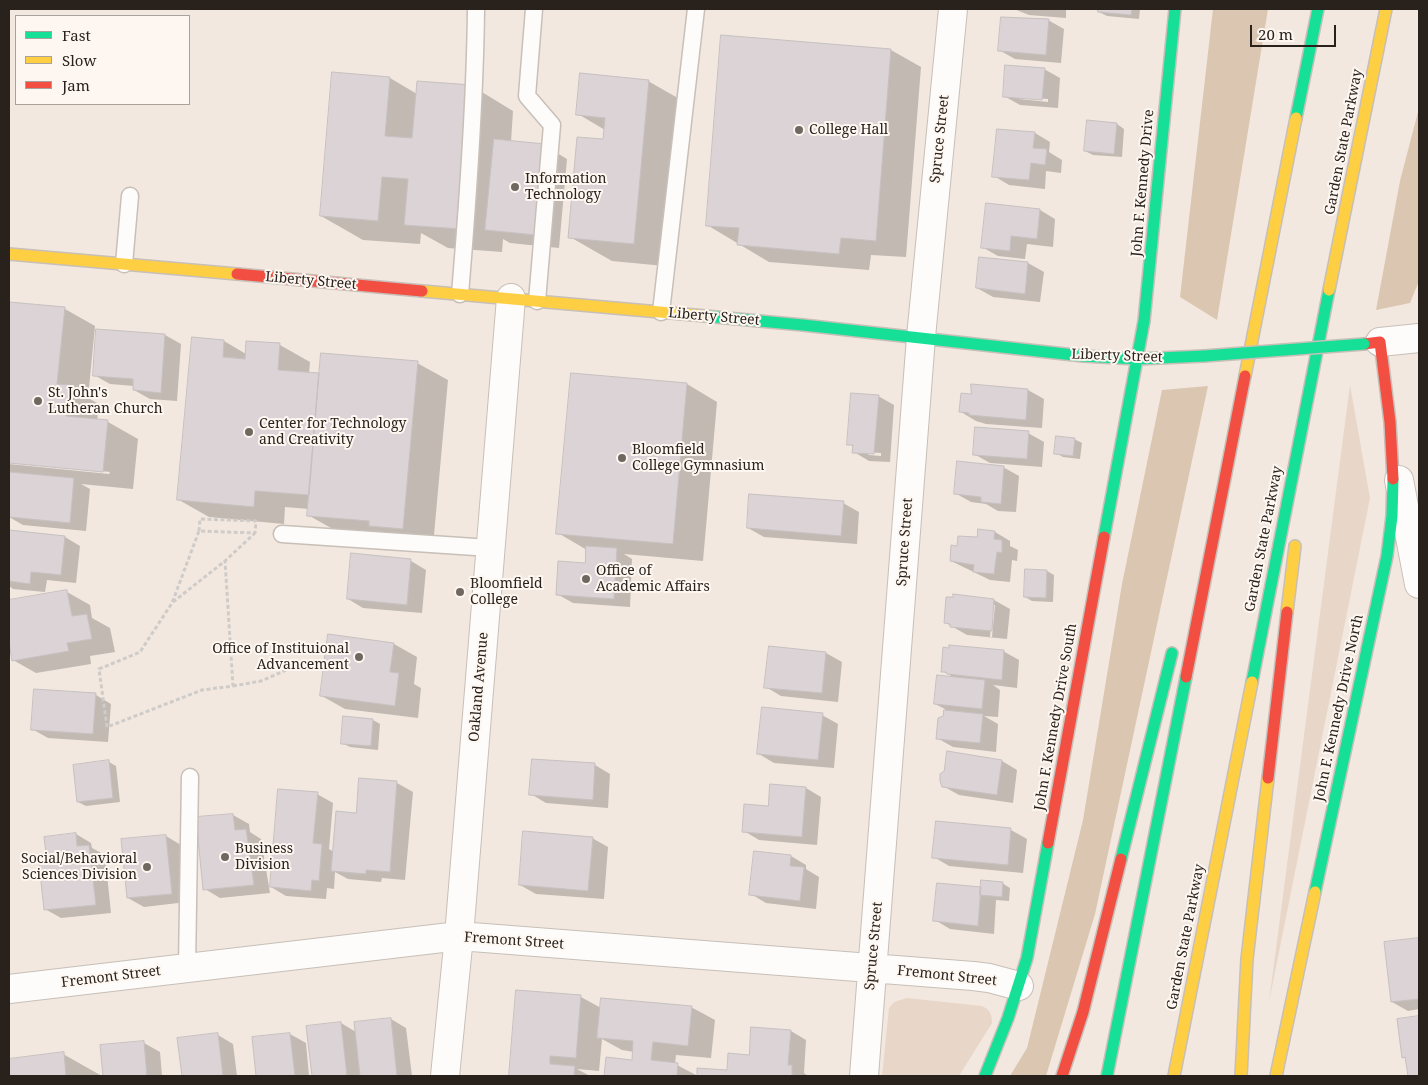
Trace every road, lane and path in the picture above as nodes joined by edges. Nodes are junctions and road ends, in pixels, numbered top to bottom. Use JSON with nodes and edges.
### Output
{"nodes":[{"id":1,"x":476,"y":9,"type":"edge"},
{"id":2,"x":534,"y":9,"type":"edge"},
{"id":3,"x":696,"y":9,"type":"edge"},
{"id":4,"x":953,"y":9,"type":"edge"},
{"id":5,"x":1175,"y":9,"type":"edge"},
{"id":6,"x":1318,"y":9,"type":"edge"},
{"id":7,"x":1386,"y":9,"type":"edge"},
{"id":8,"x":130,"y":196,"type":"dead end"},
{"id":9,"x":9,"y":254,"type":"edge"},
{"id":10,"x":124,"y":264,"type":"junction"},
{"id":11,"x":460,"y":294,"type":"junction"},
{"id":12,"x":524,"y":299,"type":"junction"},
{"id":13,"x":661,"y":312,"type":"junction"},
{"id":14,"x":1256,"y":317,"type":"junction"},
{"id":15,"x":921,"y":337,"type":"junction"},
{"id":16,"x":1419,"y":338,"type":"edge"},
{"id":17,"x":1319,"y":340,"type":"junction"},
{"id":18,"x":1372,"y":343,"type":"junction"},
{"id":19,"x":1137,"y":359,"type":"junction"},
{"id":20,"x":1393,"y":450,"type":"junction"},
{"id":21,"x":1302,"y":488,"type":"dead end"},
{"id":22,"x":1203,"y":530,"type":"dead end"},
{"id":23,"x":200,"y":531,"type":"junction"},
{"id":24,"x":255,"y":533,"type":"junction"},
{"id":25,"x":282,"y":534,"type":"dead end"},
{"id":26,"x":1296,"y":538,"type":"dead end"},
{"id":27,"x":490,"y":548,"type":"junction"},
{"id":28,"x":225,"y":561,"type":"junction"},
{"id":29,"x":1419,"y":584,"type":"edge"},
{"id":30,"x":172,"y":603,"type":"junction"},
{"id":31,"x":1174,"y":646,"type":"dead end"},
{"id":32,"x":293,"y":667,"type":"dead end"},
{"id":33,"x":233,"y":686,"type":"junction"},
{"id":34,"x":190,"y":777,"type":"dead end"},
{"id":35,"x":459,"y":936,"type":"junction"},
{"id":36,"x":187,"y":968,"type":"junction"},
{"id":37,"x":872,"y":968,"type":"junction"},
{"id":38,"x":1019,"y":986,"type":"junction"},
{"id":39,"x":9,"y":989,"type":"edge"},
{"id":40,"x":445,"y":1076,"type":"edge"},
{"id":41,"x":864,"y":1076,"type":"edge"},
{"id":42,"x":985,"y":1076,"type":"edge"},
{"id":43,"x":1062,"y":1076,"type":"edge"},
{"id":44,"x":1107,"y":1076,"type":"edge"},
{"id":45,"x":1174,"y":1076,"type":"edge"},
{"id":46,"x":1240,"y":1076,"type":"edge"},
{"id":47,"x":1276,"y":1076,"type":"edge"}],
"edges":[{"from":1,"to":11,"type":"lane"},
{"from":2,"to":12,"type":"lane"},
{"from":3,"to":13,"type":"lane"},
{"from":4,"to":15,"type":"street","name":"Spruce Street"},
{"from":5,"to":19,"type":"main road","name":"John F. Kennedy Drive"},
{"from":6,"to":14,"type":"main road"},
{"from":7,"to":17,"type":"main road","name":"Garden State Parkway"},
{"from":8,"to":10,"type":"lane"},
{"from":9,"to":10,"type":"main road","name":"Liberty Street"},
{"from":10,"to":11,"type":"main road","name":"Liberty Street"},
{"from":11,"to":12,"type":"main road","name":"Liberty Street"},
{"from":12,"to":13,"type":"main road","name":"Liberty Street"},
{"from":12,"to":27,"type":"street","name":"Oakland Avenue"},
{"from":13,"to":15,"type":"main road","name":"Liberty Street"},
{"from":14,"to":22,"type":"main road"},
{"from":14,"to":44,"type":"main road"},
{"from":15,"to":19,"type":"main road","name":"Liberty Street"},
{"from":15,"to":37,"type":"street","name":"Spruce Street"},
{"from":16,"to":18,"type":"street","name":"Liberty Street"},
{"from":17,"to":21,"type":"main road"},
{"from":17,"to":45,"type":"main road","name":"Garden State Parkway"},
{"from":18,"to":19,"type":"main road","name":"Liberty Street","bridge":true},
{"from":18,"to":20,"type":"main road","name":"John F. Kennedy Drive North"},
{"from":19,"to":38,"type":"main road","name":"John F. Kennedy Drive South"},
{"from":20,"to":29,"type":"street"},
{"from":20,"to":47,"type":"main road","name":"John F. Kennedy Drive North"},
{"from":23,"to":24,"type":"path"},
{"from":23,"to":24,"type":"path"},
{"from":23,"to":30,"type":"path"},
{"from":24,"to":28,"type":"path"},
{"from":25,"to":27,"type":"lane"},
{"from":26,"to":46,"type":"main road"},
{"from":27,"to":35,"type":"street","name":"Oakland Avenue"},
{"from":28,"to":30,"type":"path"},
{"from":28,"to":33,"type":"path"},
{"from":30,"to":33,"type":"path"},
{"from":31,"to":43,"type":"main road"},
{"from":32,"to":33,"type":"path"},
{"from":34,"to":36,"type":"lane"},
{"from":35,"to":36,"type":"street","name":"Fremont Street"},
{"from":35,"to":37,"type":"street","name":"Fremont Street"},
{"from":35,"to":40,"type":"street","name":"Oakland Avenue"},
{"from":36,"to":39,"type":"street","name":"Fremont Street"},
{"from":37,"to":38,"type":"street","name":"Fremont Street"},
{"from":37,"to":41,"type":"street","name":"Spruce Street"},
{"from":38,"to":42,"type":"main road","name":"John F. Kennedy Drive South"}]}
